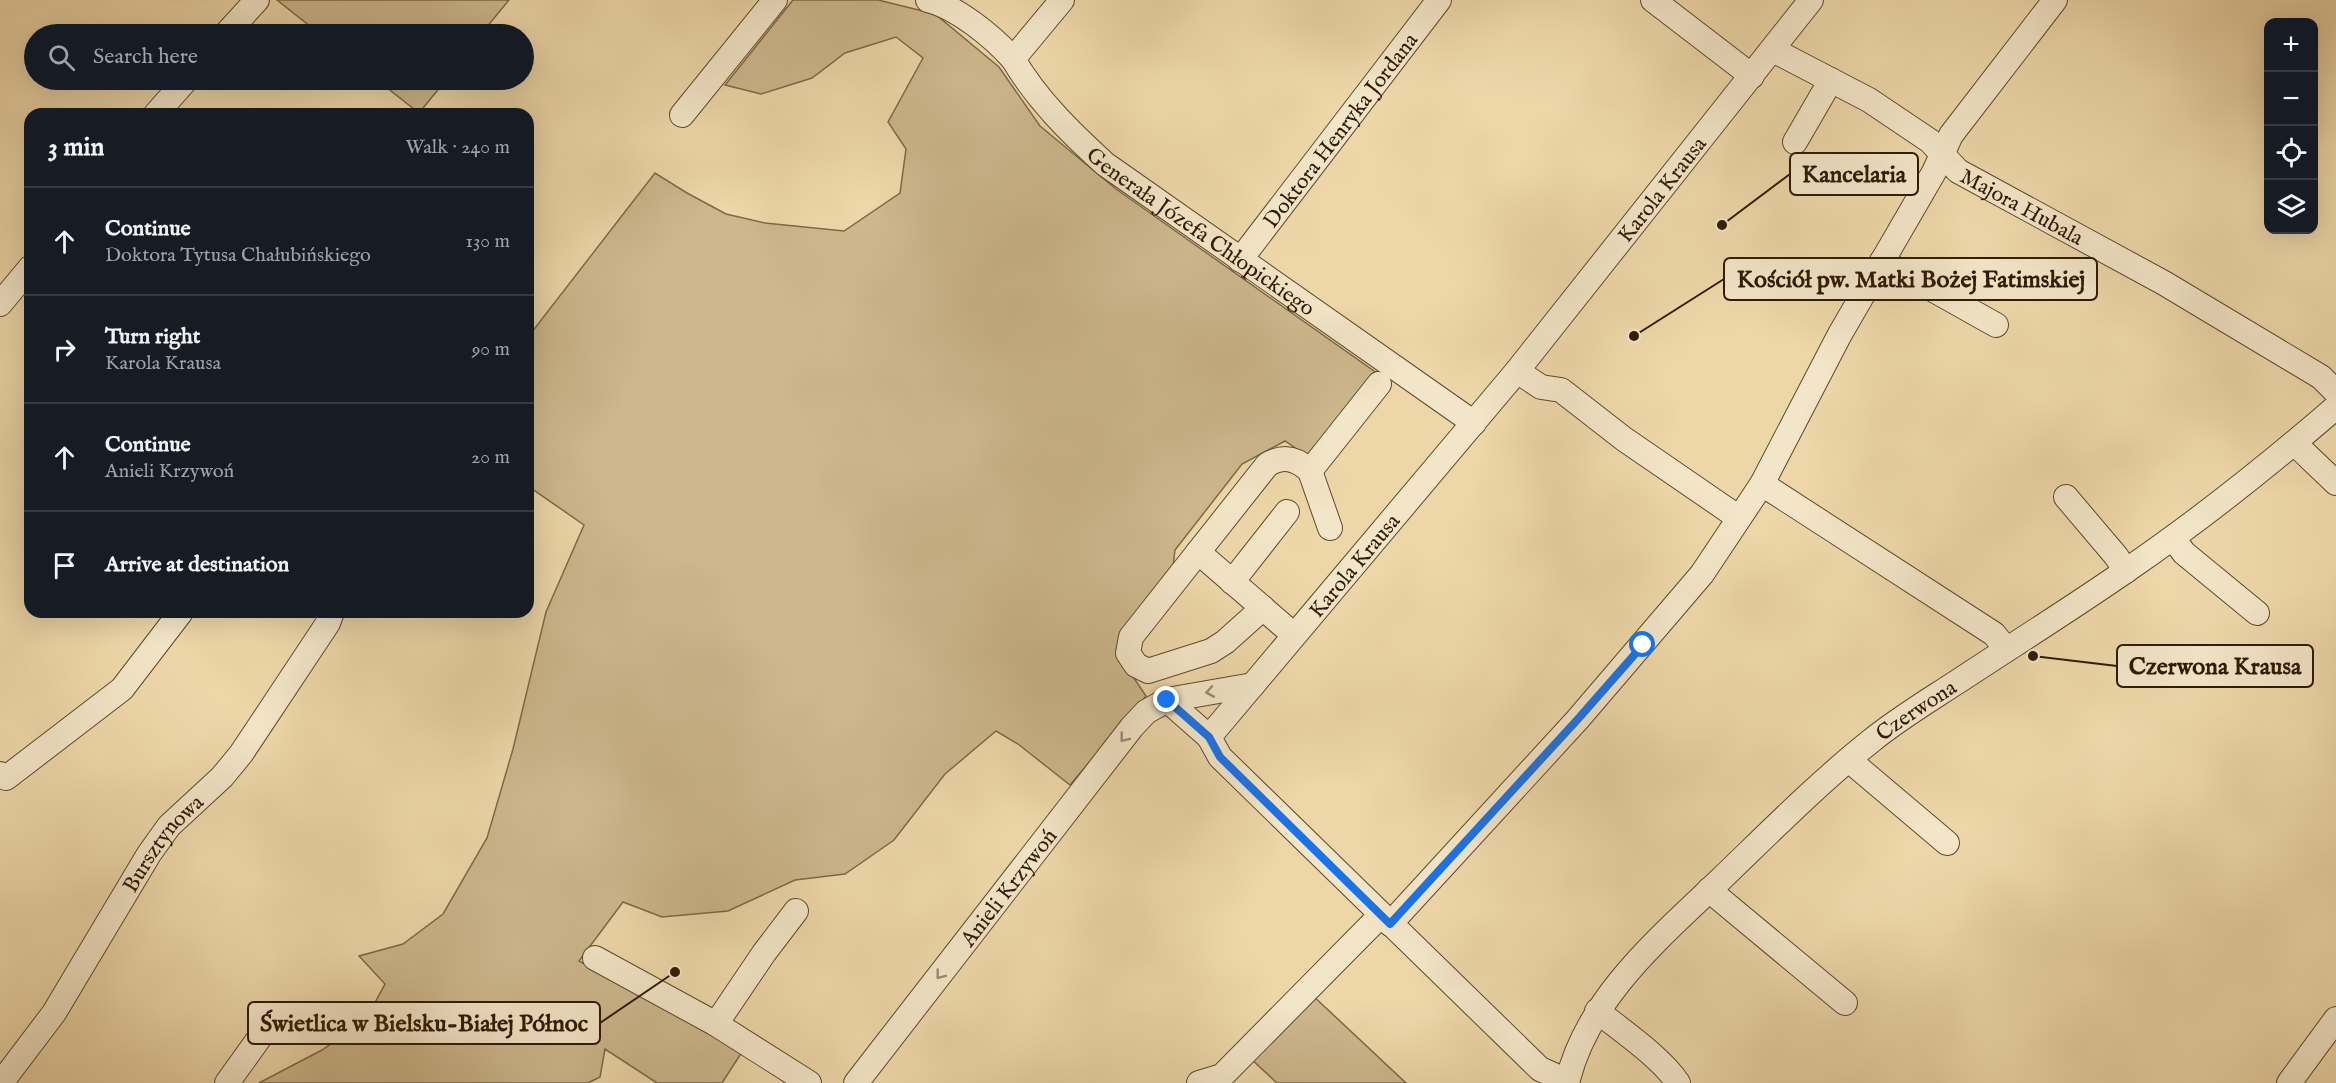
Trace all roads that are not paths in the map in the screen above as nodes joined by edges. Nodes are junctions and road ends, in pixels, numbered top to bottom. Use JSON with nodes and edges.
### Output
{"nodes":[{"id":1,"x":257,"y":0,"type":"edge"},
{"id":2,"x":775,"y":0,"type":"edge"},
{"id":3,"x":928,"y":0,"type":"edge"},
{"id":4,"x":1062,"y":0,"type":"edge"},
{"id":5,"x":1439,"y":0,"type":"edge"},
{"id":6,"x":1653,"y":0,"type":"edge"},
{"id":7,"x":1811,"y":0,"type":"edge"},
{"id":8,"x":2055,"y":0,"type":"edge"},
{"id":9,"x":235,"y":24,"type":"edge"},
{"id":10,"x":1773,"y":50,"type":"junction"},
{"id":11,"x":1013,"y":59,"type":"junction"},
{"id":12,"x":1752,"y":76,"type":"junction"},
{"id":13,"x":1831,"y":80,"type":"junction"},
{"id":14,"x":177,"y":90,"type":"edge"},
{"id":15,"x":161,"y":108,"type":"edge"},
{"id":16,"x":682,"y":115,"type":"dead end"},
{"id":17,"x":1795,"y":142,"type":"dead end"},
{"id":18,"x":1942,"y":154,"type":"junction"},
{"id":19,"x":1240,"y":260,"type":"junction"},
{"id":20,"x":1882,"y":261,"type":"junction"},
{"id":21,"x":24,"y":275,"type":"edge"},
{"id":22,"x":0,"y":304,"type":"edge"},
{"id":23,"x":1996,"y":325,"type":"dead end"},
{"id":24,"x":1517,"y":371,"type":"junction"},
{"id":25,"x":1379,"y":384,"type":"dead end"},
{"id":26,"x":2336,"y":392,"type":"edge"},
{"id":27,"x":2336,"y":407,"type":"edge"},
{"id":28,"x":1474,"y":423,"type":"junction"},
{"id":29,"x":2294,"y":443,"type":"junction"},
{"id":30,"x":1310,"y":471,"type":"junction"},
{"id":31,"x":2336,"y":483,"type":"edge"},
{"id":32,"x":1762,"y":484,"type":"junction"},
{"id":33,"x":2066,"y":497,"type":"dead end"},
{"id":34,"x":1287,"y":512,"type":"dead end"},
{"id":35,"x":1739,"y":518,"type":"junction"},
{"id":36,"x":1330,"y":528,"type":"dead end"},
{"id":37,"x":2173,"y":538,"type":"junction"},
{"id":38,"x":1198,"y":552,"type":"junction"},
{"id":39,"x":2126,"y":571,"type":"junction"},
{"id":40,"x":1232,"y":582,"type":"junction"},
{"id":41,"x":1263,"y":608,"type":"junction"},
{"id":42,"x":2257,"y":613,"type":"dead end"},
{"id":43,"x":176,"y":618,"type":"edge"},
{"id":44,"x":330,"y":618,"type":"edge"},
{"id":45,"x":1294,"y":635,"type":"junction"},
{"id":46,"x":2006,"y":649,"type":"junction"},
{"id":47,"x":1253,"y":685,"type":"junction"},
{"id":48,"x":1167,"y":700,"type":"junction"},
{"id":49,"x":1209,"y":737,"type":"junction"},
{"id":50,"x":1849,"y":760,"type":"junction"},
{"id":51,"x":0,"y":774,"type":"edge"},
{"id":52,"x":1947,"y":843,"type":"dead end"},
{"id":53,"x":1709,"y":890,"type":"junction"},
{"id":54,"x":796,"y":911,"type":"dead end"},
{"id":55,"x":1385,"y":920,"type":"junction"},
{"id":56,"x":595,"y":957,"type":"dead end"},
{"id":57,"x":1845,"y":1003,"type":"dead end"},
{"id":58,"x":1598,"y":1011,"type":"junction"},
{"id":59,"x":275,"y":1016,"type":"dead end"},
{"id":60,"x":2336,"y":1019,"type":"edge"},
{"id":61,"x":716,"y":1023,"type":"junction"},
{"id":62,"x":1567,"y":1082,"type":"edge"},
{"id":63,"x":2,"y":1083,"type":"edge"},
{"id":64,"x":226,"y":1083,"type":"edge"},
{"id":65,"x":809,"y":1083,"type":"edge"},
{"id":66,"x":856,"y":1083,"type":"edge"},
{"id":67,"x":1199,"y":1083,"type":"edge"},
{"id":68,"x":1677,"y":1083,"type":"edge"},
{"id":69,"x":2289,"y":1083,"type":"edge"}],
"edges":[{"from":1,"to":9,"type":"street"},
{"from":2,"to":16,"type":"street"},
{"from":3,"to":11,"type":"street","name":"Generała Józefa Chłopickiego"},
{"from":4,"to":11,"type":"street"},
{"from":5,"to":19,"type":"street","name":"Doktora Henryka Jordana"},
{"from":6,"to":12,"type":"street"},
{"from":7,"to":10,"type":"street","name":"Karola Krausa"},
{"from":8,"to":18,"type":"street"},
{"from":10,"to":12,"type":"street","name":"Karola Krausa"},
{"from":10,"to":13,"type":"street","name":"Majora Hubala"},
{"from":11,"to":19,"type":"street","name":"Generała Józefa Chłopickiego"},
{"from":12,"to":24,"type":"street","name":"Karola Krausa"},
{"from":13,"to":17,"type":"street"},
{"from":13,"to":18,"type":"street","name":"Majora Hubala"},
{"from":14,"to":15,"type":"street"},
{"from":18,"to":20,"type":"street"},
{"from":18,"to":26,"type":"street","name":"Majora Hubala"},
{"from":19,"to":28,"type":"street","name":"Generała Józefa Chłopickiego"},
{"from":20,"to":23,"type":"street"},
{"from":20,"to":32,"type":"street"},
{"from":21,"to":22,"type":"street"},
{"from":24,"to":28,"type":"street","name":"Karola Krausa"},
{"from":24,"to":35,"type":"street"},
{"from":25,"to":30,"type":"street"},
{"from":27,"to":29,"type":"street","name":"Czerwona"},
{"from":28,"to":45,"type":"street","name":"Karola Krausa"},
{"from":29,"to":31,"type":"street"},
{"from":29,"to":37,"type":"street","name":"Czerwona"},
{"from":30,"to":36,"type":"street"},
{"from":30,"to":38,"type":"street"},
{"from":32,"to":35,"type":"street"},
{"from":32,"to":46,"type":"street"},
{"from":33,"to":39,"type":"street"},
{"from":34,"to":40,"type":"street"},
{"from":35,"to":55,"type":"street"},
{"from":37,"to":39,"type":"street","name":"Czerwona"},
{"from":37,"to":42,"type":"street"},
{"from":38,"to":40,"type":"street"},
{"from":38,"to":41,"type":"street"},
{"from":39,"to":46,"type":"street","name":"Czerwona"},
{"from":40,"to":41,"type":"street"},
{"from":41,"to":45,"type":"street"},
{"from":43,"to":51,"type":"street"},
{"from":44,"to":63,"type":"street","name":"Bursztynowa"},
{"from":45,"to":47,"type":"street","name":"Karola Krausa"},
{"from":46,"to":50,"type":"street","name":"Czerwona"},
{"from":47,"to":48,"type":"street","name":"Anieli Krzywoń","one_way":true},
{"from":47,"to":49,"type":"street","name":"Karola Krausa"},
{"from":48,"to":49,"type":"street"},
{"from":48,"to":66,"type":"street","name":"Anieli Krzywoń","one_way":true},
{"from":49,"to":55,"type":"street"},
{"from":50,"to":52,"type":"street"},
{"from":50,"to":53,"type":"street","name":"Czerwona"},
{"from":53,"to":57,"type":"street"},
{"from":53,"to":58,"type":"street","name":"Czerwona"},
{"from":54,"to":61,"type":"street"},
{"from":55,"to":62,"type":"street"},
{"from":55,"to":67,"type":"street"},
{"from":56,"to":61,"type":"street"},
{"from":58,"to":62,"type":"street","name":"Czerwona"},
{"from":58,"to":68,"type":"street"},
{"from":59,"to":64,"type":"street"},
{"from":60,"to":69,"type":"street"},
{"from":61,"to":65,"type":"street"}]}
